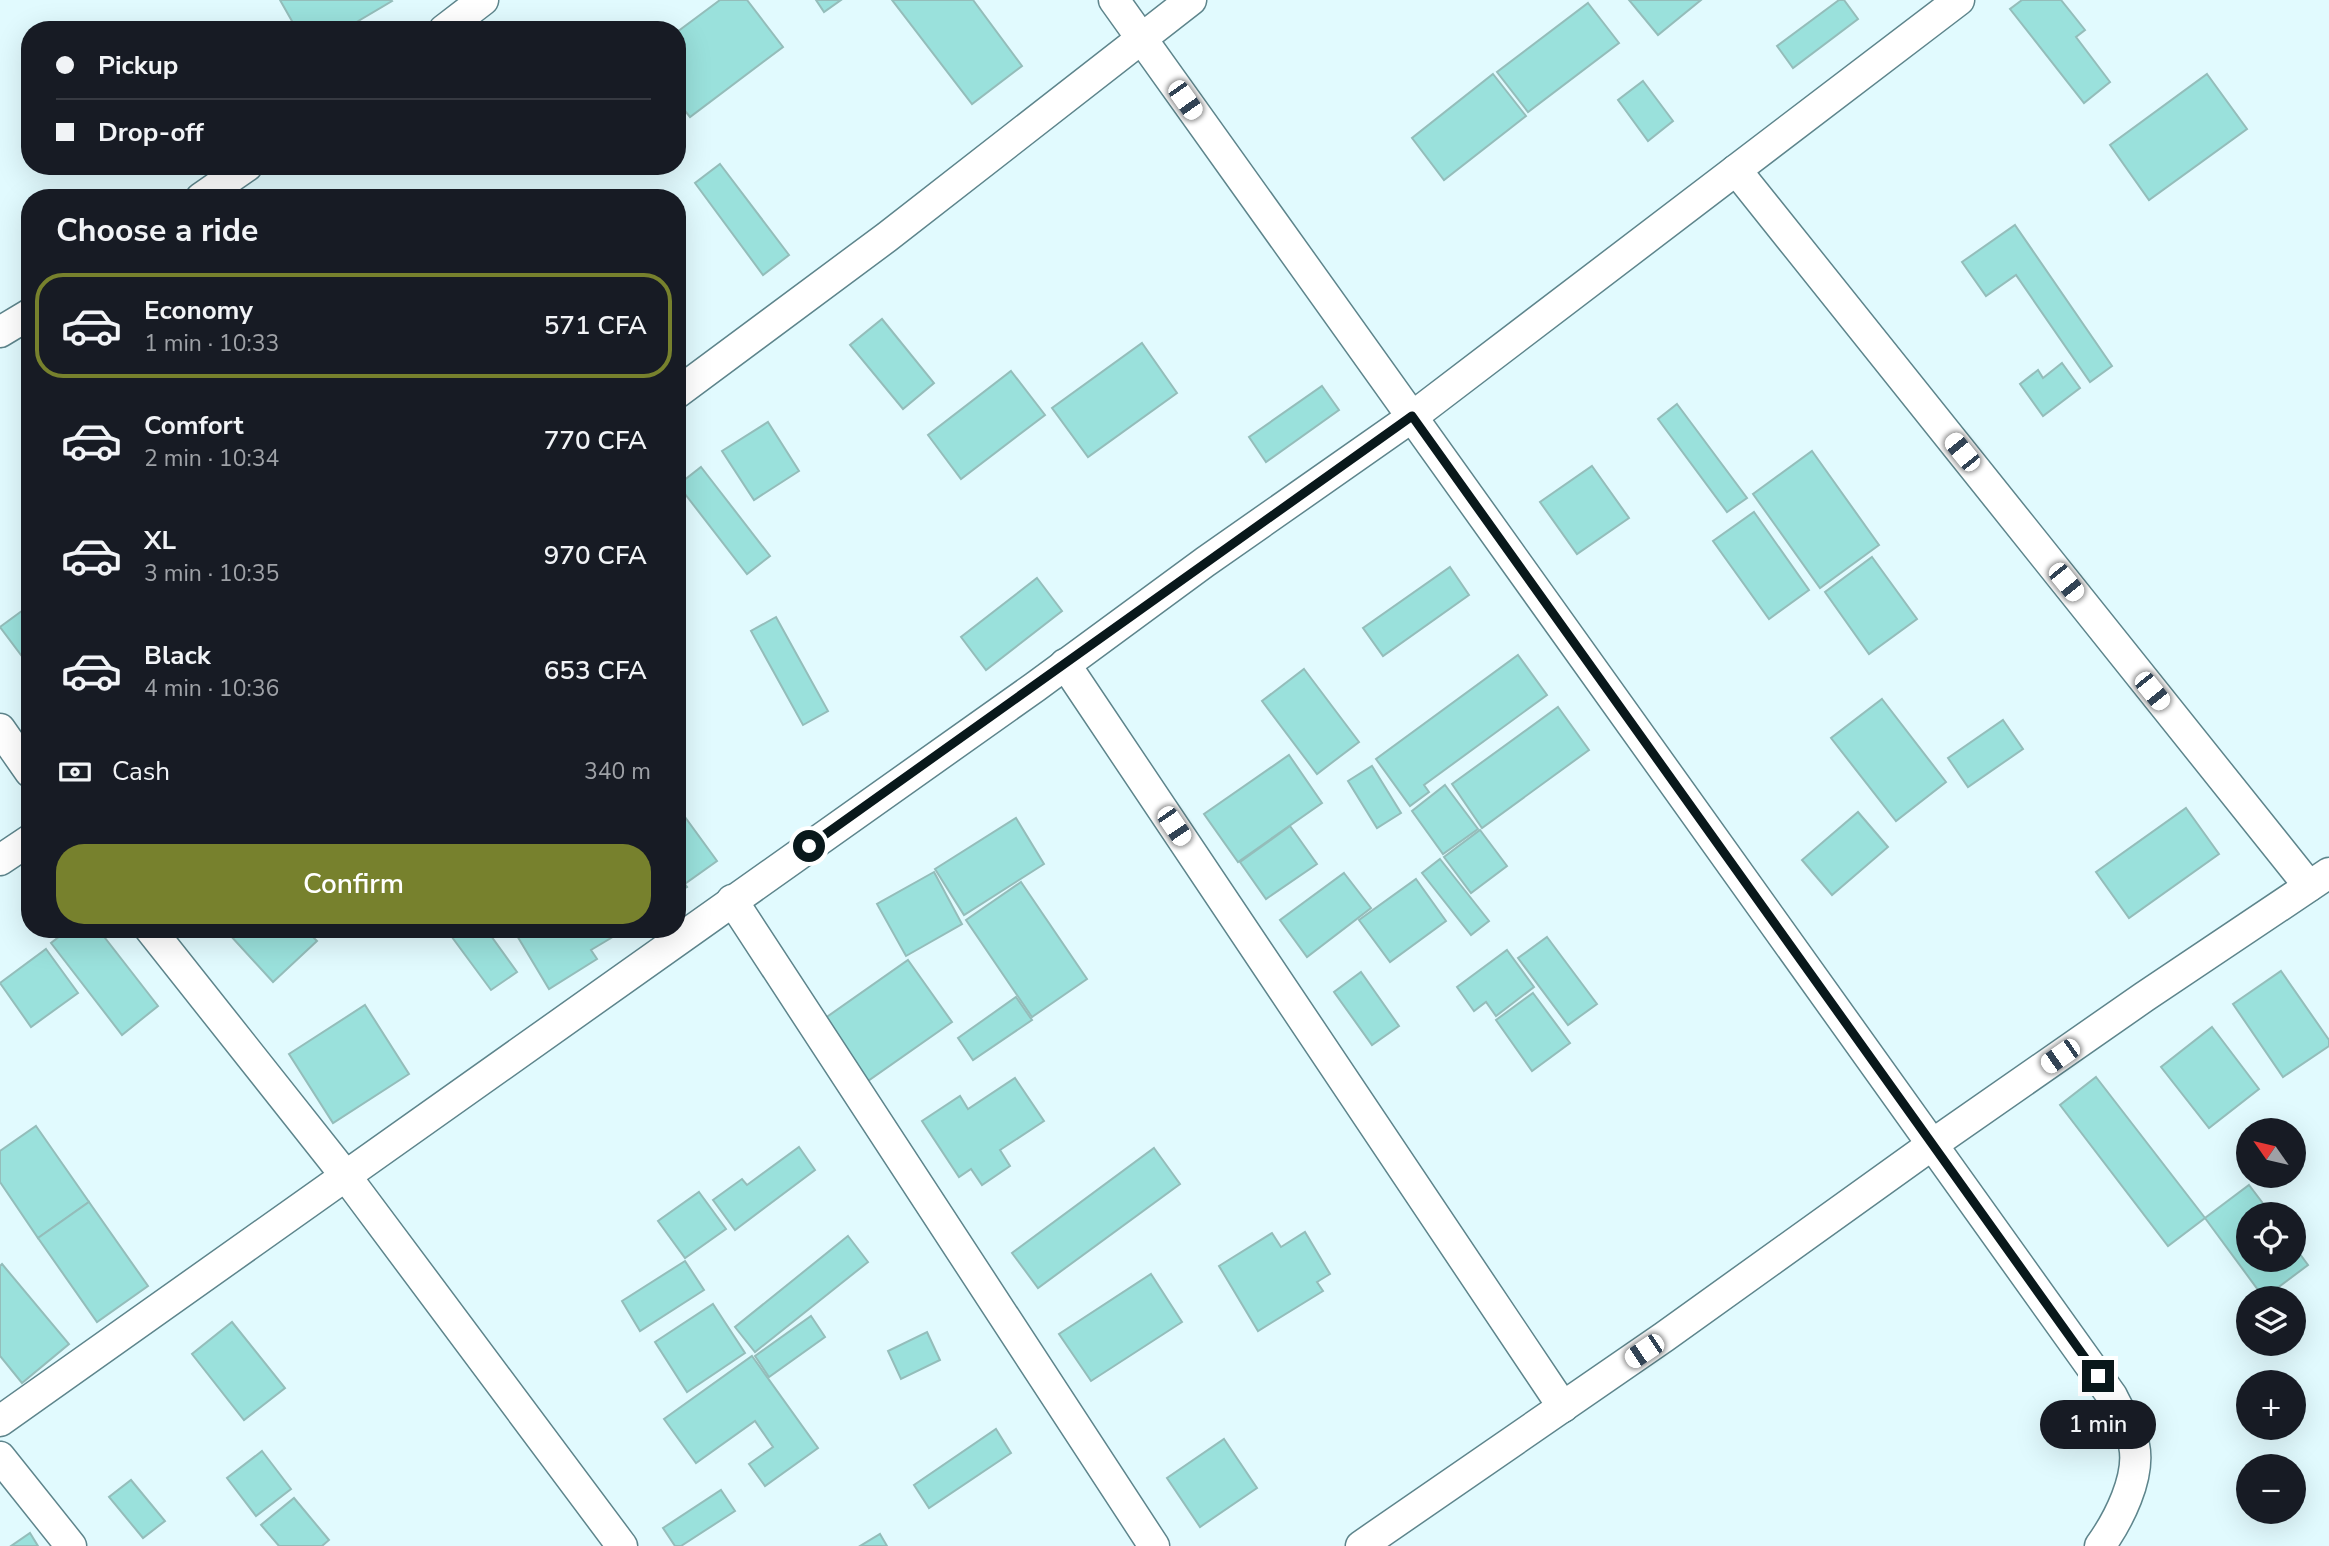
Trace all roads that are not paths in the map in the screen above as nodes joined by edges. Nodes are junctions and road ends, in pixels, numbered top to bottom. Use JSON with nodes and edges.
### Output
{"nodes":[{"id":1,"x":483,"y":0,"type":"edge"},
{"id":2,"x":1114,"y":0,"type":"edge"},
{"id":3,"x":1191,"y":0,"type":"edge"},
{"id":4,"x":1959,"y":0,"type":"edge"},
{"id":5,"x":456,"y":21,"type":"edge"},
{"id":6,"x":1141,"y":38,"type":"junction"},
{"id":7,"x":1736,"y":170,"type":"junction"},
{"id":8,"x":234,"y":175,"type":"edge"},
{"id":9,"x":214,"y":189,"type":"edge"},
{"id":10,"x":21,"y":319,"type":"edge"},
{"id":11,"x":0,"y":332,"type":"edge"},
{"id":12,"x":686,"y":386,"type":"edge"},
{"id":13,"x":1412,"y":416,"type":"junction"},
{"id":14,"x":1065,"y":664,"type":"junction"},
{"id":15,"x":0,"y":729,"type":"edge"},
{"id":16,"x":21,"y":759,"type":"edge"},
{"id":17,"x":21,"y":846,"type":"edge"},
{"id":18,"x":0,"y":860,"type":"edge"},
{"id":19,"x":2319,"y":879,"type":"edge"},
{"id":20,"x":732,"y":900,"type":"junction"},
{"id":21,"x":686,"y":933,"type":"edge"},
{"id":22,"x":157,"y":938,"type":"edge"},
{"id":23,"x":679,"y":938,"type":"edge"},
{"id":24,"x":1933,"y":1144,"type":"junction"},
{"id":25,"x":345,"y":1175,"type":"junction"},
{"id":26,"x":1563,"y":1407,"type":"junction"},
{"id":27,"x":0,"y":1420,"type":"edge"},
{"id":28,"x":0,"y":1457,"type":"edge"},
{"id":29,"x":71,"y":1546,"type":"edge"},
{"id":30,"x":622,"y":1546,"type":"edge"},
{"id":31,"x":1154,"y":1546,"type":"edge"},
{"id":32,"x":1361,"y":1546,"type":"edge"},
{"id":33,"x":2101,"y":1546,"type":"edge"}],
"edges":[{"from":1,"to":5,"type":"street"},
{"from":2,"to":6,"type":"street"},
{"from":3,"to":6,"type":"street"},
{"from":4,"to":7,"type":"street"},
{"from":6,"to":12,"type":"street"},
{"from":6,"to":13,"type":"street"},
{"from":7,"to":13,"type":"street"},
{"from":7,"to":19,"type":"street"},
{"from":8,"to":9,"type":"street"},
{"from":10,"to":11,"type":"street"},
{"from":13,"to":14,"type":"street"},
{"from":13,"to":24,"type":"street"},
{"from":14,"to":20,"type":"street"},
{"from":14,"to":26,"type":"street"},
{"from":15,"to":16,"type":"street"},
{"from":17,"to":18,"type":"street"},
{"from":19,"to":24,"type":"street"},
{"from":20,"to":21,"type":"street"},
{"from":20,"to":31,"type":"street"},
{"from":22,"to":25,"type":"street"},
{"from":23,"to":25,"type":"street"},
{"from":24,"to":26,"type":"street"},
{"from":24,"to":33,"type":"street"},
{"from":25,"to":27,"type":"street"},
{"from":25,"to":30,"type":"street"},
{"from":26,"to":32,"type":"street"},
{"from":28,"to":29,"type":"street"}]}
